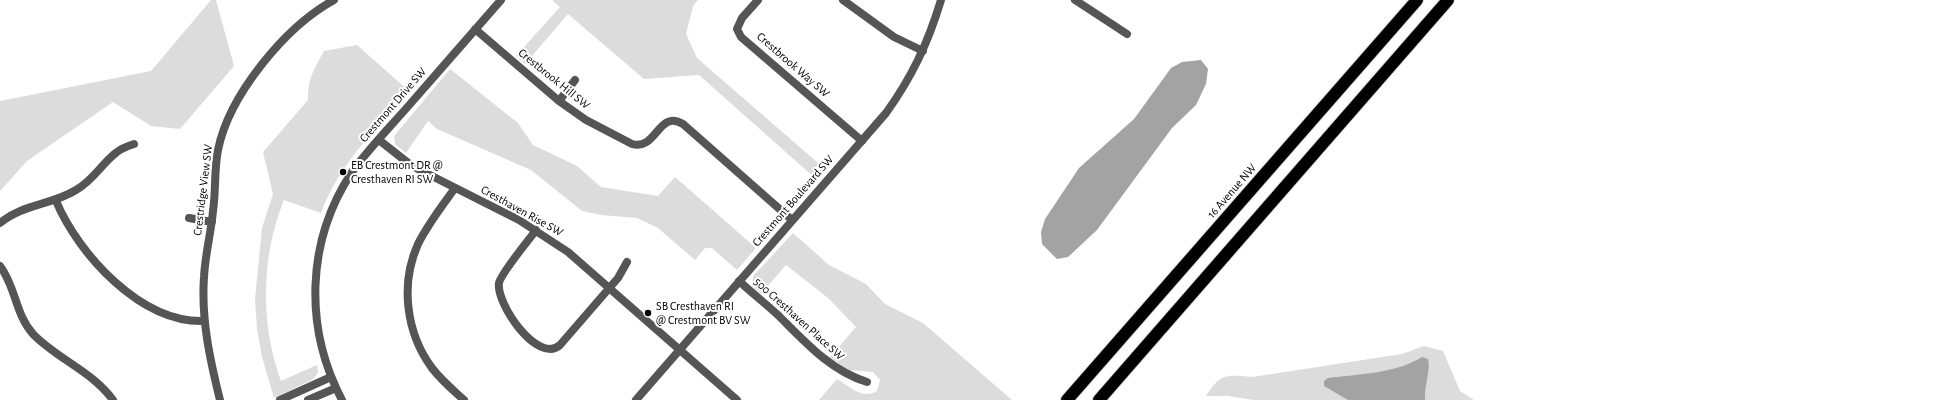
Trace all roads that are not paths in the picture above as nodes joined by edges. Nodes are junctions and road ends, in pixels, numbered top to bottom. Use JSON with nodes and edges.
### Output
{"nodes":[{"id":1,"x":334,"y":0,"type":"edge"},
{"id":2,"x":501,"y":0,"type":"edge"},
{"id":3,"x":758,"y":0,"type":"edge"},
{"id":4,"x":843,"y":0,"type":"edge"},
{"id":5,"x":940,"y":0,"type":"edge"},
{"id":6,"x":1075,"y":0,"type":"edge"},
{"id":7,"x":1417,"y":0,"type":"edge"},
{"id":8,"x":1448,"y":0,"type":"edge"},
{"id":9,"x":475,"y":29,"type":"junction"},
{"id":10,"x":1127,"y":34,"type":"dead end"},
{"id":11,"x":923,"y":51,"type":"junction"},
{"id":12,"x":575,"y":80,"type":"dead end"},
{"id":13,"x":559,"y":102,"type":"junction"},
{"id":14,"x":379,"y":140,"type":"junction"},
{"id":15,"x":862,"y":141,"type":"junction"},
{"id":16,"x":134,"y":144,"type":"dead end"},
{"id":17,"x":455,"y":188,"type":"junction"},
{"id":18,"x":56,"y":201,"type":"junction"},
{"id":19,"x":189,"y":218,"type":"dead end"},
{"id":20,"x":792,"y":220,"type":"junction"},
{"id":21,"x":212,"y":222,"type":"junction"},
{"id":22,"x":0,"y":223,"type":"edge"},
{"id":23,"x":536,"y":230,"type":"junction"},
{"id":24,"x":627,"y":262,"type":"dead end"},
{"id":25,"x":0,"y":266,"type":"edge"},
{"id":26,"x":739,"y":281,"type":"junction"},
{"id":27,"x":610,"y":288,"type":"junction"},
{"id":28,"x":204,"y":321,"type":"junction"},
{"id":29,"x":680,"y":349,"type":"junction"},
{"id":30,"x":331,"y":377,"type":"junction"},
{"id":31,"x":867,"y":382,"type":"dead end"},
{"id":32,"x":336,"y":388,"type":"junction"},
{"id":33,"x":113,"y":400,"type":"edge"},
{"id":34,"x":220,"y":400,"type":"edge"},
{"id":35,"x":280,"y":400,"type":"edge"},
{"id":36,"x":308,"y":400,"type":"edge"},
{"id":37,"x":342,"y":400,"type":"edge"},
{"id":38,"x":464,"y":400,"type":"edge"},
{"id":39,"x":636,"y":400,"type":"edge"},
{"id":40,"x":737,"y":400,"type":"edge"},
{"id":41,"x":1067,"y":400,"type":"edge"},
{"id":42,"x":1099,"y":400,"type":"edge"}],
"edges":[{"from":1,"to":21,"type":"street","name":"Crestridge View SW"},
{"from":2,"to":9,"type":"street","name":"Crestmont Drive SW"},
{"from":3,"to":15,"type":"street","name":"Crestbrook Way SW"},
{"from":4,"to":11,"type":"street"},
{"from":5,"to":11,"type":"street","name":"Crestmont Boulevard SW"},
{"from":6,"to":10,"type":"street"},
{"from":7,"to":41,"type":"highway","name":"16 Avenue NW"},
{"from":8,"to":42,"type":"highway"},
{"from":9,"to":13,"type":"street","name":"Crestbrook Hill SW"},
{"from":9,"to":14,"type":"street","name":"Crestmont Drive SW"},
{"from":11,"to":15,"type":"street","name":"Crestmont Boulevard SW"},
{"from":12,"to":13,"type":"street"},
{"from":13,"to":20,"type":"street","name":"Crestbrook Hill SW"},
{"from":14,"to":17,"type":"street","name":"Cresthaven Rise SW"},
{"from":14,"to":30,"type":"street","name":"Crestmont Drive SW"},
{"from":15,"to":20,"type":"street","name":"Crestmont Boulevard SW"},
{"from":16,"to":18,"type":"street"},
{"from":17,"to":23,"type":"street","name":"Cresthaven Rise SW"},
{"from":17,"to":38,"type":"street"},
{"from":18,"to":22,"type":"street"},
{"from":18,"to":28,"type":"street"},
{"from":19,"to":21,"type":"street"},
{"from":20,"to":26,"type":"street","name":"Crestmont Boulevard SW"},
{"from":21,"to":28,"type":"street","name":"Crestridge View SW"},
{"from":23,"to":27,"type":"street","name":"Cresthaven Rise SW"},
{"from":23,"to":27,"type":"street"},
{"from":24,"to":27,"type":"street"},
{"from":25,"to":33,"type":"street"},
{"from":26,"to":29,"type":"street","name":"Crestmont Boulevard SW"},
{"from":26,"to":31,"type":"street","name":"500 Cresthaven Place SW"},
{"from":27,"to":29,"type":"street","name":"Cresthaven Rise SW"},
{"from":28,"to":34,"type":"street","name":"Crestridge View SW"},
{"from":29,"to":39,"type":"street","name":"Crestmont Boulevard SW"},
{"from":29,"to":40,"type":"street","name":"Cresthaven Rise SW"},
{"from":30,"to":32,"type":"street","name":"Crestmont Drive SW"},
{"from":30,"to":35,"type":"street"},
{"from":32,"to":36,"type":"street"},
{"from":32,"to":37,"type":"street","name":"Crestmont Drive SW"}]}
